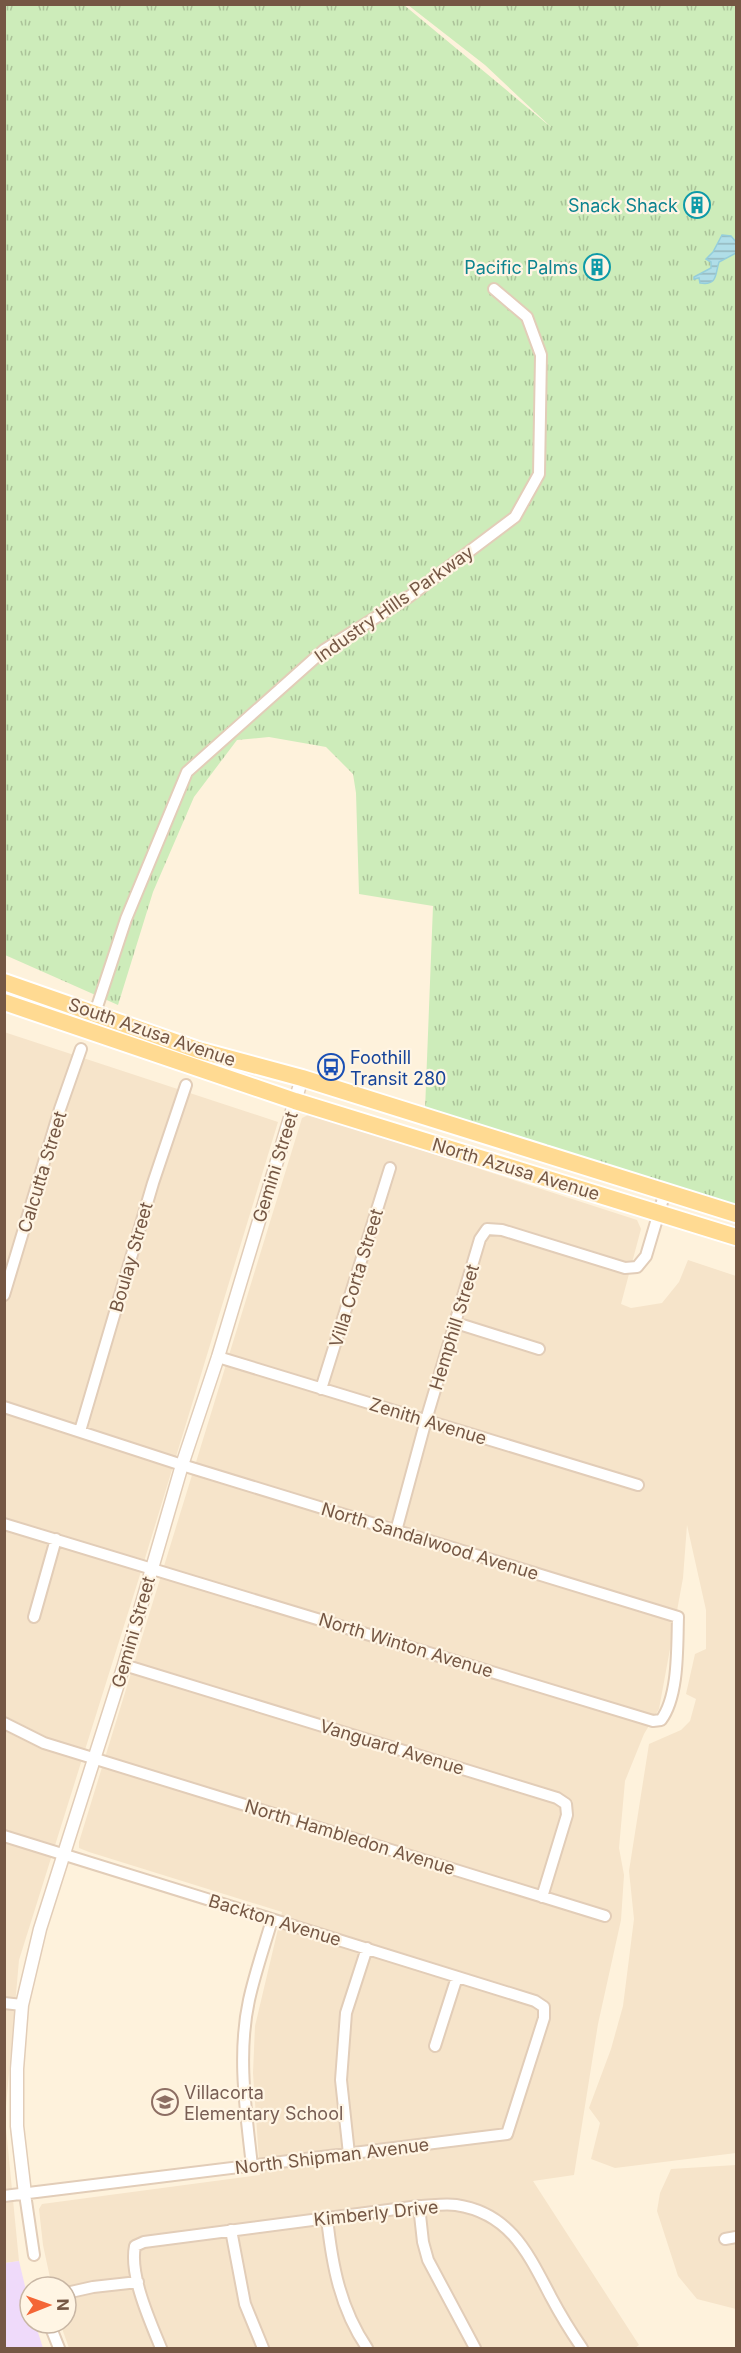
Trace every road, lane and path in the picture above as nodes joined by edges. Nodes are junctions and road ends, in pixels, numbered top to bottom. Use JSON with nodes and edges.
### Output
{"nodes":[{"id":1,"x":494,"y":289,"type":"dead end"},
{"id":2,"x":4,"y":982,"type":"edge"},
{"id":3,"x":4,"y":1002,"type":"edge"},
{"id":4,"x":95,"y":1012,"type":"junction"},
{"id":5,"x":89,"y":1032,"type":"junction"},
{"id":6,"x":81,"y":1049,"type":"dead end"},
{"id":7,"x":302,"y":1078,"type":"junction"},
{"id":8,"x":186,"y":1084,"type":"dead end"},
{"id":9,"x":295,"y":1101,"type":"junction"},
{"id":10,"x":411,"y":1113,"type":"junction"},
{"id":11,"x":366,"y":1123,"type":"junction"},
{"id":12,"x":390,"y":1168,"type":"dead end"},
{"id":13,"x":665,"y":1192,"type":"junction"},
{"id":14,"x":659,"y":1213,"type":"junction"},
{"id":15,"x":736,"y":1214,"type":"edge"},
{"id":16,"x":736,"y":1237,"type":"edge"},
{"id":17,"x":4,"y":1295,"type":"edge"},
{"id":18,"x":456,"y":1323,"type":"junction"},
{"id":19,"x":539,"y":1349,"type":"dead end"},
{"id":20,"x":218,"y":1357,"type":"junction"},
{"id":21,"x":321,"y":1389,"type":"junction"},
{"id":22,"x":4,"y":1407,"type":"edge"},
{"id":23,"x":426,"y":1420,"type":"junction"},
{"id":24,"x":80,"y":1431,"type":"junction"},
{"id":25,"x":182,"y":1465,"type":"junction"},
{"id":26,"x":638,"y":1485,"type":"dead end"},
{"id":27,"x":4,"y":1524,"type":"edge"},
{"id":28,"x":396,"y":1531,"type":"junction"},
{"id":29,"x":56,"y":1539,"type":"junction"},
{"id":30,"x":151,"y":1568,"type":"junction"},
{"id":31,"x":34,"y":1617,"type":"dead end"},
{"id":32,"x":124,"y":1665,"type":"junction"},
{"id":33,"x":661,"y":1720,"type":"joint"},
{"id":34,"x":4,"y":1723,"type":"edge"},
{"id":35,"x":95,"y":1758,"type":"junction"},
{"id":36,"x":4,"y":1836,"type":"edge"},
{"id":37,"x":64,"y":1854,"type":"junction"},
{"id":38,"x":542,"y":1897,"type":"junction"},
{"id":39,"x":605,"y":1916,"type":"dead end"},
{"id":40,"x":272,"y":1920,"type":"junction"},
{"id":41,"x":366,"y":1948,"type":"junction"},
{"id":42,"x":457,"y":1977,"type":"junction"},
{"id":43,"x":4,"y":2003,"type":"edge"},
{"id":44,"x":22,"y":2006,"type":"junction"},
{"id":45,"x":544,"y":2007,"type":"joint"},
{"id":46,"x":435,"y":2046,"type":"dead end"},
{"id":47,"x":350,"y":2154,"type":"junction"},
{"id":48,"x":252,"y":2166,"type":"junction"},
{"id":49,"x":26,"y":2194,"type":"junction"},
{"id":50,"x":4,"y":2196,"type":"edge"},
{"id":51,"x":418,"y":2206,"type":"junction"},
{"id":52,"x":327,"y":2218,"type":"junction"},
{"id":53,"x":231,"y":2230,"type":"junction"},
{"id":54,"x":736,"y":2237,"type":"edge"},
{"id":55,"x":725,"y":2239,"type":"dead end"},
{"id":56,"x":34,"y":2255,"type":"dead end"},
{"id":57,"x":138,"y":2282,"type":"junction"},
{"id":58,"x":78,"y":2290,"type":"edge"},
{"id":59,"x":161,"y":2349,"type":"edge"},
{"id":60,"x":263,"y":2349,"type":"edge"},
{"id":61,"x":367,"y":2349,"type":"edge"},
{"id":62,"x":475,"y":2349,"type":"edge"},
{"id":63,"x":582,"y":2349,"type":"edge"}],
"edges":[{"from":1,"to":4,"type":"street","name":"Industry Hills Parkway"},
{"from":2,"to":4,"type":"main road","name":"South Azusa Avenue"},
{"from":3,"to":5,"type":"main road","name":"South Azusa Avenue"},
{"from":4,"to":5,"type":"street","name":"Industry Hills Parkway"},
{"from":4,"to":7,"type":"main road","name":"South Azusa Avenue"},
{"from":5,"to":9,"type":"main road","name":"South Azusa Avenue"},
{"from":6,"to":17,"type":"street","name":"Calcutta Street"},
{"from":7,"to":9,"type":"street","name":"Gemini Street"},
{"from":7,"to":10,"type":"main road","name":"North Azusa Avenue"},
{"from":8,"to":24,"type":"street","name":"Boulay Street"},
{"from":9,"to":11,"type":"main road","name":"North Azusa Avenue"},
{"from":9,"to":20,"type":"street","name":"Gemini Street"},
{"from":10,"to":11,"type":"main road"},
{"from":10,"to":13,"type":"main road","name":"North Azusa Avenue"},
{"from":11,"to":14,"type":"main road","name":"North Azusa Avenue"},
{"from":12,"to":21,"type":"street","name":"Villa Corta Street"},
{"from":13,"to":14,"type":"street"},
{"from":13,"to":15,"type":"main road","name":"North Azusa Avenue"},
{"from":14,"to":16,"type":"main road","name":"North Azusa Avenue"},
{"from":14,"to":18,"type":"street","name":"Hemphill Street"},
{"from":18,"to":19,"type":"street"},
{"from":18,"to":23,"type":"street","name":"Hemphill Street"},
{"from":20,"to":21,"type":"street","name":"Zenith Avenue"},
{"from":20,"to":25,"type":"street","name":"Gemini Street"},
{"from":21,"to":23,"type":"street","name":"Zenith Avenue"},
{"from":22,"to":24,"type":"street","name":"North Sandalwood Avenue"},
{"from":23,"to":26,"type":"street","name":"Zenith Avenue"},
{"from":23,"to":28,"type":"street","name":"Hemphill Street"},
{"from":24,"to":25,"type":"street","name":"North Sandalwood Avenue"},
{"from":25,"to":28,"type":"street","name":"North Sandalwood Avenue"},
{"from":25,"to":30,"type":"street","name":"Gemini Street"},
{"from":27,"to":29,"type":"street","name":"North Winton Avenue"},
{"from":28,"to":33,"type":"street","name":"North Sandalwood Avenue"},
{"from":29,"to":30,"type":"street","name":"North Winton Avenue"},
{"from":29,"to":31,"type":"street"},
{"from":30,"to":32,"type":"street","name":"Gemini Street"},
{"from":30,"to":33,"type":"street","name":"North Winton Avenue"},
{"from":32,"to":35,"type":"street","name":"Gemini Street"},
{"from":32,"to":38,"type":"street","name":"Vanguard Avenue"},
{"from":34,"to":35,"type":"street","name":"North Hambledon Avenue"},
{"from":35,"to":37,"type":"street","name":"Gemini Street"},
{"from":35,"to":38,"type":"street","name":"North Hambledon Avenue"},
{"from":36,"to":37,"type":"street","name":"Backton Avenue"},
{"from":37,"to":40,"type":"street","name":"Backton Avenue"},
{"from":37,"to":44,"type":"street","name":"Gemini Street"},
{"from":38,"to":39,"type":"street","name":"North Hambledon Avenue"},
{"from":40,"to":41,"type":"street","name":"Backton Avenue"},
{"from":40,"to":48,"type":"street"},
{"from":41,"to":42,"type":"street","name":"Backton Avenue"},
{"from":41,"to":47,"type":"street"},
{"from":42,"to":45,"type":"street","name":"Backton Avenue"},
{"from":42,"to":46,"type":"street"},
{"from":43,"to":44,"type":"street"},
{"from":44,"to":49,"type":"street","name":"Gemini Street"},
{"from":45,"to":47,"type":"street","name":"North Shipman Avenue"},
{"from":47,"to":48,"type":"street","name":"North Shipman Avenue"},
{"from":48,"to":49,"type":"street","name":"North Shipman Avenue"},
{"from":49,"to":50,"type":"street","name":"North Shipman Avenue"},
{"from":49,"to":56,"type":"street"},
{"from":51,"to":52,"type":"street","name":"Kimberly Drive"},
{"from":51,"to":62,"type":"street"},
{"from":51,"to":63,"type":"street","name":"Kimberly Drive"},
{"from":52,"to":53,"type":"street","name":"Kimberly Drive"},
{"from":52,"to":61,"type":"street"},
{"from":53,"to":57,"type":"street","name":"Kimberly Drive"},
{"from":53,"to":60,"type":"street"},
{"from":54,"to":55,"type":"street"},
{"from":57,"to":58,"type":"street"},
{"from":57,"to":59,"type":"street"}]}
